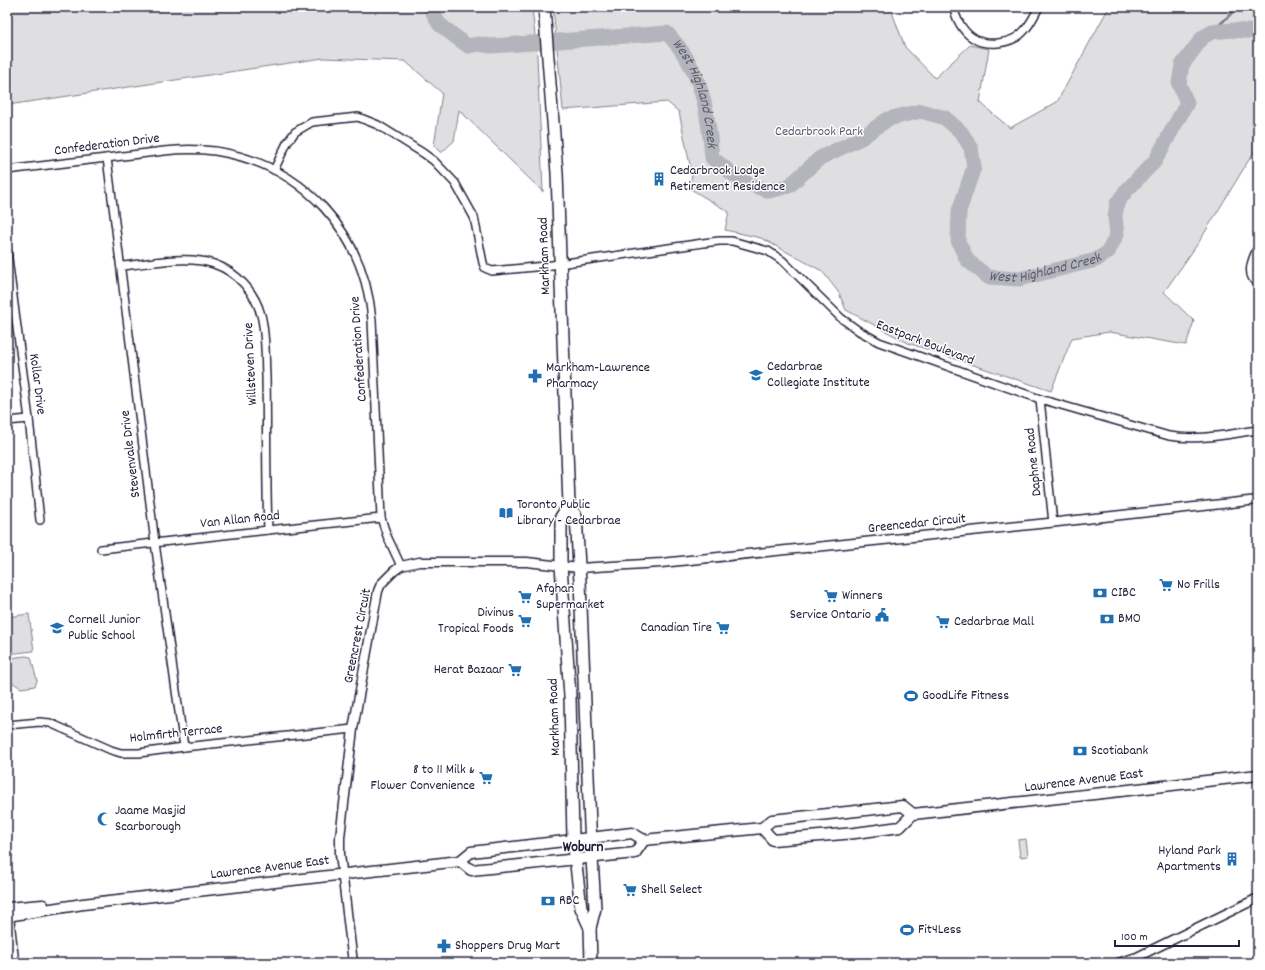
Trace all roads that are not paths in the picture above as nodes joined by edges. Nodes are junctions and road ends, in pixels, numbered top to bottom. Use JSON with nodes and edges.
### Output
{"nodes":[{"id":1,"x":544,"y":7,"type":"edge"},
{"id":2,"x":954,"y":7,"type":"edge"},
{"id":3,"x":1039,"y":7,"type":"edge"},
{"id":4,"x":108,"y":158,"type":"junction"},
{"id":5,"x":7,"y":170,"type":"edge"},
{"id":6,"x":274,"y":170,"type":"junction"},
{"id":7,"x":1258,"y":247,"type":"edge"},
{"id":8,"x":7,"y":251,"type":"edge"},
{"id":9,"x":560,"y":264,"type":"junction"},
{"id":10,"x":121,"y":266,"type":"junction"},
{"id":11,"x":1258,"y":283,"type":"edge"},
{"id":12,"x":1040,"y":399,"type":"junction"},
{"id":13,"x":28,"y":419,"type":"junction"},
{"id":14,"x":7,"y":421,"type":"edge"},
{"id":15,"x":1258,"y":430,"type":"edge"},
{"id":16,"x":1258,"y":500,"type":"edge"},
{"id":17,"x":569,"y":505,"type":"junction"},
{"id":18,"x":382,"y":518,"type":"junction"},
{"id":19,"x":40,"y":520,"type":"dead end"},
{"id":20,"x":1053,"y":523,"type":"junction"},
{"id":21,"x":268,"y":530,"type":"junction"},
{"id":22,"x":155,"y":543,"type":"junction"},
{"id":23,"x":102,"y":549,"type":"dead end"},
{"id":24,"x":401,"y":566,"type":"junction"},
{"id":25,"x":561,"y":566,"type":"junction"},
{"id":26,"x":579,"y":568,"type":"junction"},
{"id":27,"x":7,"y":725,"type":"edge"},
{"id":28,"x":353,"y":729,"type":"junction"},
{"id":29,"x":184,"y":747,"type":"junction"},
{"id":30,"x":1258,"y":775,"type":"edge"},
{"id":31,"x":913,"y":814,"type":"junction"},
{"id":32,"x":762,"y":828,"type":"junction"},
{"id":33,"x":591,"y":838,"type":"junction"},
{"id":34,"x":573,"y":839,"type":"junction"},
{"id":35,"x":644,"y":840,"type":"junction"},
{"id":36,"x":593,"y":858,"type":"junction"},
{"id":37,"x":576,"y":859,"type":"junction"},
{"id":38,"x":460,"y":861,"type":"junction"},
{"id":39,"x":342,"y":874,"type":"junction"},
{"id":40,"x":1258,"y":898,"type":"edge"},
{"id":41,"x":8,"y":912,"type":"edge"},
{"id":42,"x":590,"y":928,"type":"junction"},
{"id":43,"x":15,"y":963,"type":"edge"},
{"id":44,"x":353,"y":963,"type":"edge"},
{"id":45,"x":591,"y":963,"type":"edge"},
{"id":46,"x":1118,"y":963,"type":"edge"}],
"edges":[{"from":1,"to":9,"type":"main road","name":"Markham Road"},
{"from":2,"to":3,"type":"street"},
{"from":4,"to":5,"type":"street","name":"Confederation Drive"},
{"from":4,"to":6,"type":"street","name":"Confederation Drive"},
{"from":4,"to":10,"type":"street","name":"Stevenvale Drive"},
{"from":6,"to":9,"type":"street","name":"Eastpark Boulevard"},
{"from":6,"to":18,"type":"street","name":"Confederation Drive"},
{"from":7,"to":11,"type":"street"},
{"from":8,"to":13,"type":"street","name":"Kollar Drive"},
{"from":9,"to":12,"type":"street","name":"Eastpark Boulevard"},
{"from":9,"to":17,"type":"main road","name":"Markham Road"},
{"from":10,"to":21,"type":"street","name":"Willsteven Drive"},
{"from":10,"to":22,"type":"street","name":"Stevenvale Drive"},
{"from":12,"to":15,"type":"street","name":"Eastpark Boulevard"},
{"from":12,"to":20,"type":"street","name":"Daphne Road"},
{"from":13,"to":14,"type":"street"},
{"from":13,"to":19,"type":"street","name":"Kollar Drive"},
{"from":16,"to":20,"type":"street","name":"Greencedar Circuit"},
{"from":17,"to":25,"type":"main road","name":"Markham Road"},
{"from":17,"to":26,"type":"main road","name":"Markham Road"},
{"from":18,"to":21,"type":"street","name":"Van Allan Road"},
{"from":18,"to":24,"type":"street","name":"Confederation Drive"},
{"from":20,"to":26,"type":"street","name":"Greencedar Circuit"},
{"from":21,"to":22,"type":"street","name":"Van Allan Road"},
{"from":22,"to":23,"type":"street","name":"Van Allan Road"},
{"from":22,"to":29,"type":"street","name":"Stevenvale Drive"},
{"from":24,"to":25,"type":"street","name":"Greencrest Circuit"},
{"from":24,"to":28,"type":"street","name":"Greencrest Circuit"},
{"from":25,"to":26,"type":"street","name":"Greencrest Circuit"},
{"from":25,"to":34,"type":"main road","name":"Markham Road"},
{"from":26,"to":33,"type":"main road","name":"Markham Road"},
{"from":27,"to":29,"type":"street","name":"Holmfirth Terrace"},
{"from":28,"to":29,"type":"street","name":"Holmfirth Terrace"},
{"from":28,"to":39,"type":"street","name":"Greencrest Circuit"},
{"from":30,"to":31,"type":"main road","name":"Lawrence Avenue East"},
{"from":31,"to":32,"type":"main road","name":"Lawrence Avenue East"},
{"from":31,"to":32,"type":"main road"},
{"from":32,"to":35,"type":"main road","name":"Lawrence Avenue East"},
{"from":33,"to":34,"type":"main road","name":"Lawrence Avenue East"},
{"from":33,"to":35,"type":"main road","name":"Lawrence Avenue East"},
{"from":33,"to":36,"type":"main road","name":"Markham Road"},
{"from":34,"to":37,"type":"main road","name":"Markham Road"},
{"from":34,"to":38,"type":"main road","name":"Lawrence Avenue East"},
{"from":35,"to":36,"type":"main road"},
{"from":36,"to":37,"type":"main road"},
{"from":36,"to":42,"type":"main road","name":"Markham Road"},
{"from":37,"to":38,"type":"main road"},
{"from":37,"to":42,"type":"main road","name":"Markham Road"},
{"from":38,"to":39,"type":"main road","name":"Lawrence Avenue East"},
{"from":39,"to":41,"type":"main road","name":"Lawrence Avenue East"},
{"from":39,"to":44,"type":"street","name":"Greencrest Circuit"},
{"from":40,"to":46,"type":"street"},
{"from":41,"to":43,"type":"street"},
{"from":42,"to":45,"type":"main road","name":"Markham Road"}]}
